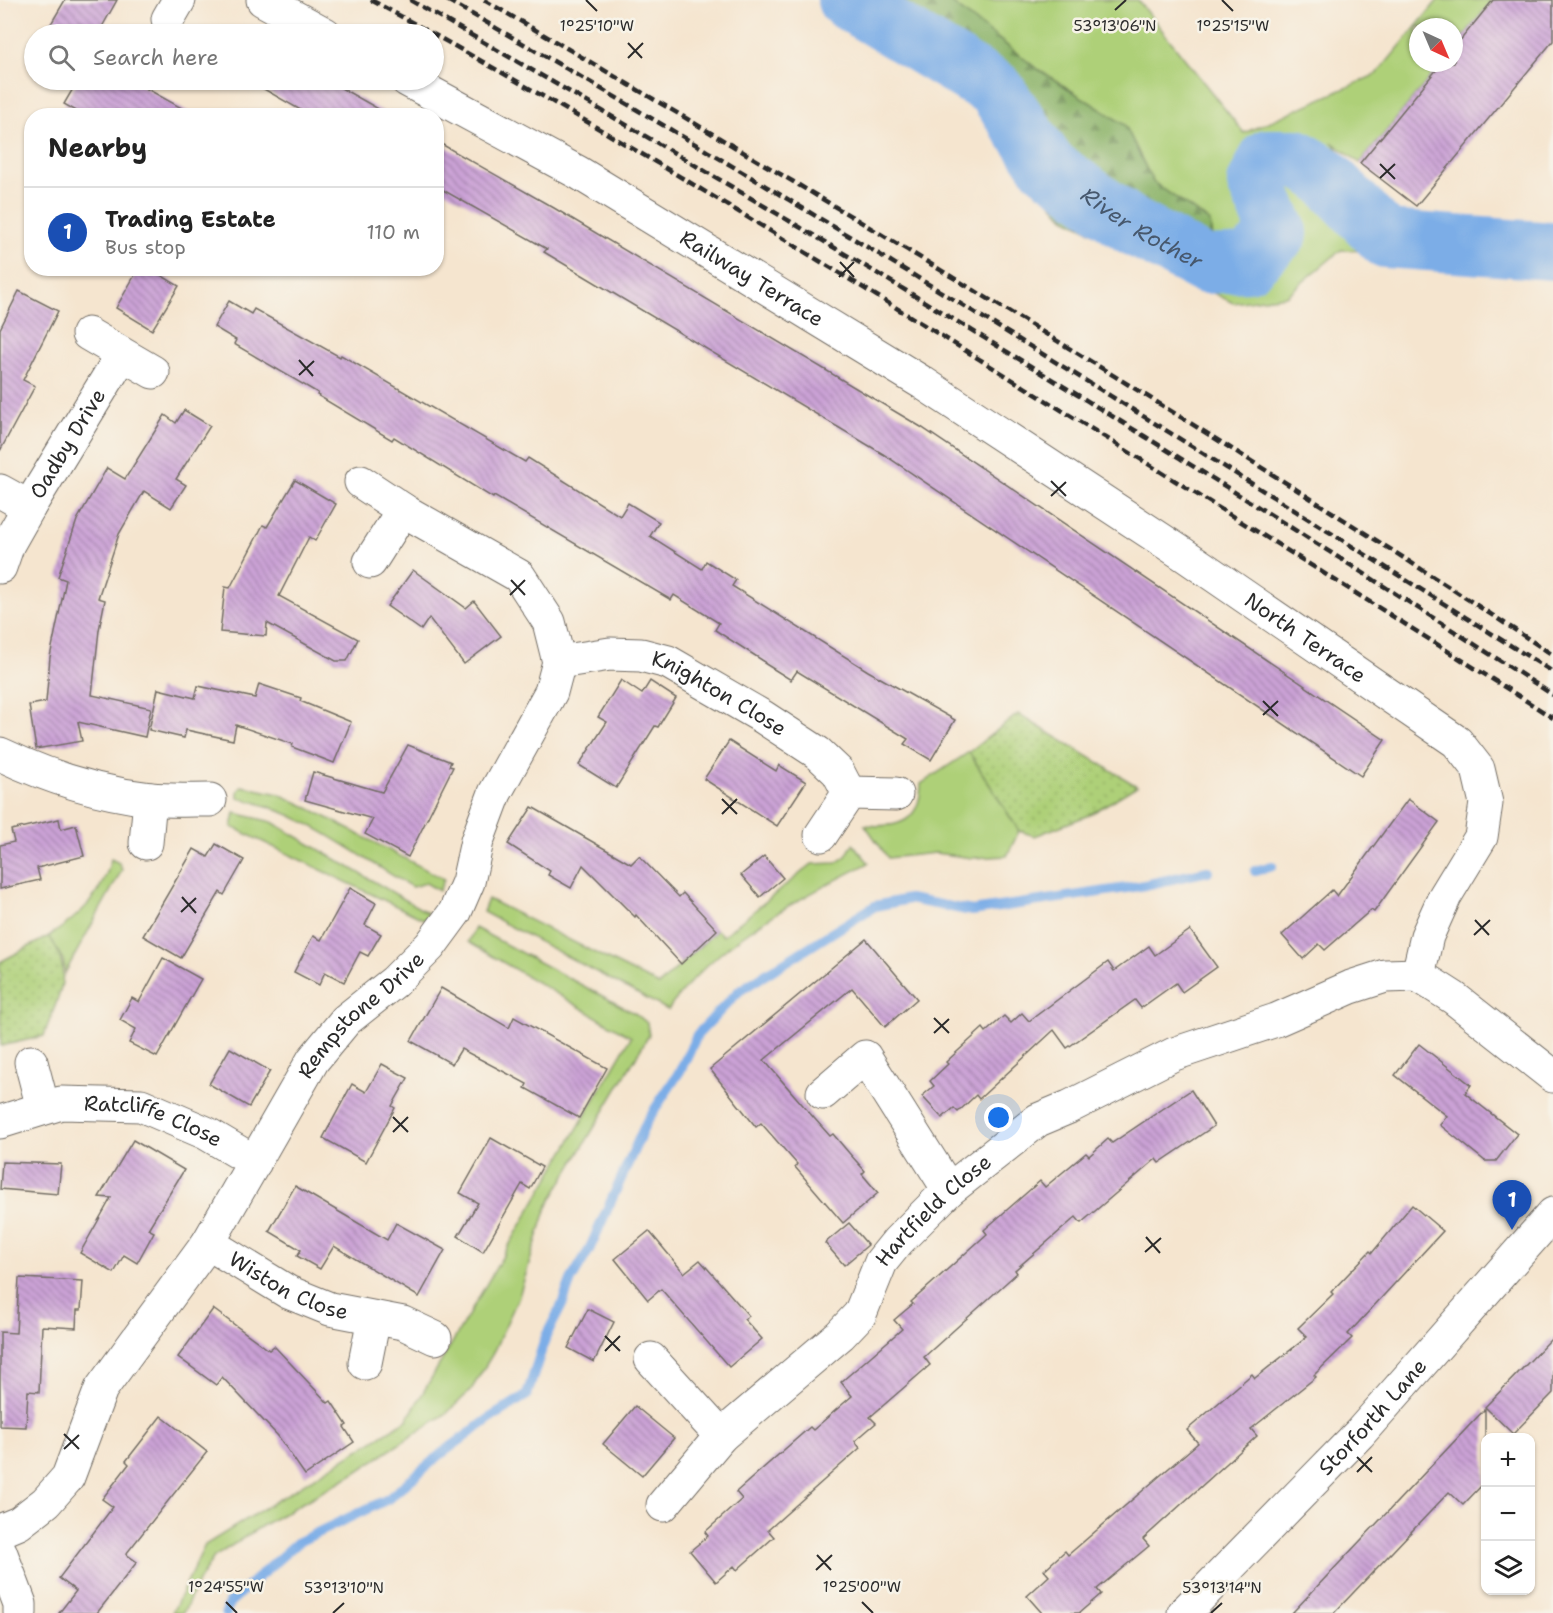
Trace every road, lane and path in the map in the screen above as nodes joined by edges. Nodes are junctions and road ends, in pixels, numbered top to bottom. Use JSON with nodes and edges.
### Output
{"nodes":[{"id":1,"x":263,"y":0,"type":"edge"},
{"id":2,"x":305,"y":24,"type":"edge"},
{"id":3,"x":425,"y":90,"type":"edge"},
{"id":4,"x":88,"y":334,"type":"dead end"},
{"id":5,"x":122,"y":354,"type":"junction"},
{"id":6,"x":153,"y":372,"type":"dead end"},
{"id":7,"x":361,"y":482,"type":"dead end"},
{"id":8,"x":0,"y":491,"type":"edge"},
{"id":9,"x":29,"y":507,"type":"junction"},
{"id":10,"x":403,"y":510,"type":"junction"},
{"id":11,"x":1183,"y":554,"type":"joint"},
{"id":12,"x":370,"y":562,"type":"dead end"},
{"id":13,"x":0,"y":567,"type":"edge"},
{"id":14,"x":560,"y":662,"type":"junction"},
{"id":15,"x":0,"y":754,"type":"edge"},
{"id":16,"x":849,"y":793,"type":"junction"},
{"id":17,"x":896,"y":794,"type":"dead end"},
{"id":18,"x":150,"y":799,"type":"junction"},
{"id":19,"x":210,"y":800,"type":"dead end"},
{"id":20,"x":821,"y":835,"type":"dead end"},
{"id":21,"x":146,"y":843,"type":"dead end"},
{"id":22,"x":1418,"y":975,"type":"junction"},
{"id":23,"x":31,"y":1062,"type":"dead end"},
{"id":24,"x":1553,"y":1076,"type":"edge"},
{"id":25,"x":823,"y":1093,"type":"dead end"},
{"id":26,"x":44,"y":1108,"type":"junction"},
{"id":27,"x":0,"y":1122,"type":"edge"},
{"id":28,"x":255,"y":1161,"type":"junction"},
{"id":29,"x":949,"y":1190,"type":"junction"},
{"id":30,"x":1553,"y":1214,"type":"edge"},
{"id":31,"x":208,"y":1244,"type":"junction"},
{"id":32,"x":374,"y":1318,"type":"junction"},
{"id":33,"x":435,"y":1338,"type":"dead end"},
{"id":34,"x":651,"y":1359,"type":"dead end"},
{"id":35,"x":365,"y":1363,"type":"dead end"},
{"id":36,"x":721,"y":1436,"type":"junction"},
{"id":37,"x":663,"y":1505,"type":"dead end"},
{"id":38,"x":0,"y":1531,"type":"edge"},
{"id":39,"x":0,"y":1551,"type":"edge"},
{"id":40,"x":20,"y":1613,"type":"edge"},
{"id":41,"x":1184,"y":1613,"type":"edge"}],
"edges":[{"from":1,"to":2,"type":"street"},
{"from":3,"to":11,"type":"street","name":"Railway Terrace"},
{"from":4,"to":5,"type":"street"},
{"from":5,"to":6,"type":"street"},
{"from":5,"to":9,"type":"street","name":"Oadby Drive"},
{"from":7,"to":10,"type":"street"},
{"from":8,"to":9,"type":"street"},
{"from":9,"to":13,"type":"street","name":"Oadby Drive"},
{"from":10,"to":12,"type":"street"},
{"from":10,"to":14,"type":"street"},
{"from":11,"to":22,"type":"street","name":"North Terrace"},
{"from":14,"to":16,"type":"street","name":"Knighton Close"},
{"from":14,"to":28,"type":"street","name":"Rempstone Drive"},
{"from":15,"to":18,"type":"street"},
{"from":16,"to":17,"type":"street"},
{"from":16,"to":20,"type":"street"},
{"from":18,"to":19,"type":"street"},
{"from":18,"to":21,"type":"street"},
{"from":22,"to":24,"type":"street"},
{"from":22,"to":29,"type":"street","name":"Hartfield Close"},
{"from":23,"to":26,"type":"street"},
{"from":25,"to":29,"type":"street"},
{"from":26,"to":27,"type":"street","name":"Ratcliffe Close"},
{"from":26,"to":28,"type":"street","name":"Ratcliffe Close"},
{"from":28,"to":31,"type":"street","name":"Rempstone Drive"},
{"from":29,"to":36,"type":"street","name":"Hartfield Close"},
{"from":30,"to":41,"type":"street","name":"Storforth Lane"},
{"from":31,"to":32,"type":"street","name":"Wiston Close"},
{"from":31,"to":38,"type":"street","name":"Rempstone Drive"},
{"from":32,"to":33,"type":"street","name":"Wiston Close"},
{"from":32,"to":35,"type":"street","name":"Wiston Close"},
{"from":34,"to":36,"type":"street"},
{"from":36,"to":37,"type":"street","name":"Hartfield Close"},
{"from":39,"to":40,"type":"street"}]}
